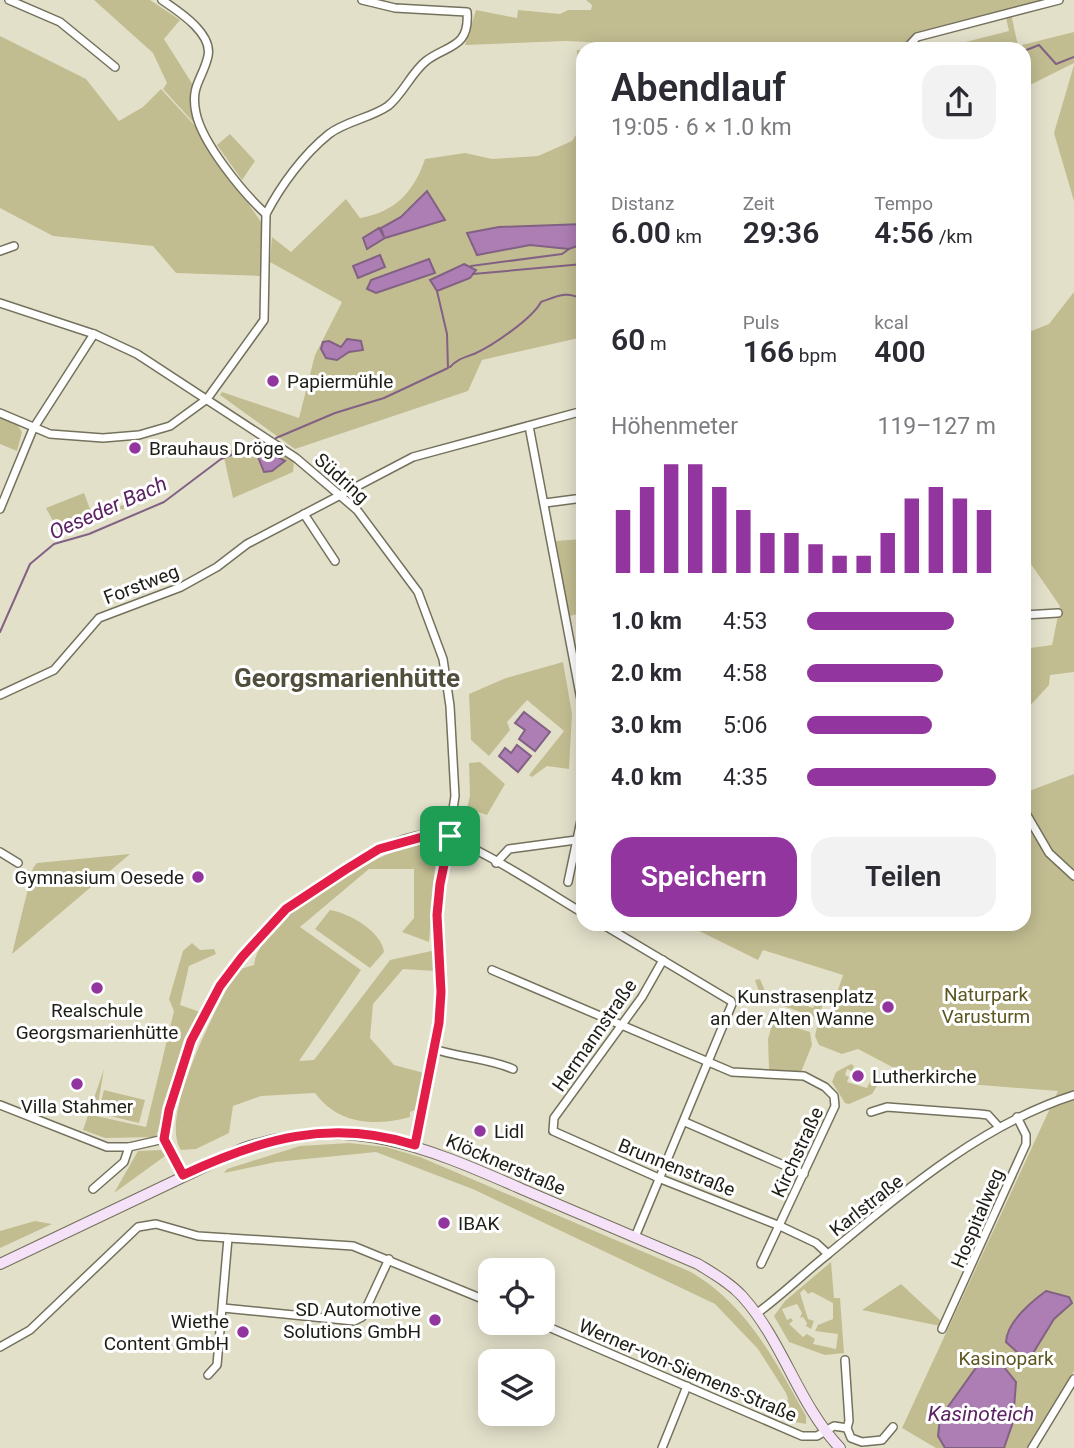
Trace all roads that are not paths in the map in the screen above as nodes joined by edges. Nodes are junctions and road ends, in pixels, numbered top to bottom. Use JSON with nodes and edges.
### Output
{"nodes":[{"id":1,"x":9,"y":0,"type":"edge"},
{"id":2,"x":162,"y":0,"type":"edge"},
{"id":3,"x":362,"y":0,"type":"edge"},
{"id":4,"x":1059,"y":0,"type":"edge"},
{"id":5,"x":912,"y":42,"type":"edge"},
{"id":6,"x":115,"y":67,"type":"dead end"},
{"id":7,"x":266,"y":214,"type":"junction"},
{"id":8,"x":14,"y":246,"type":"dead end"},
{"id":9,"x":0,"y":251,"type":"edge"},
{"id":10,"x":0,"y":303,"type":"edge"},
{"id":11,"x":94,"y":334,"type":"junction"},
{"id":12,"x":207,"y":399,"type":"junction"},
{"id":13,"x":0,"y":413,"type":"edge"},
{"id":14,"x":576,"y":413,"type":"edge"},
{"id":15,"x":529,"y":426,"type":"junction"},
{"id":16,"x":33,"y":429,"type":"junction"},
{"id":17,"x":342,"y":495,"type":"junction"},
{"id":18,"x":576,"y":499,"type":"edge"},
{"id":19,"x":545,"y":503,"type":"junction"},
{"id":20,"x":0,"y":509,"type":"edge"},
{"id":21,"x":304,"y":514,"type":"junction"},
{"id":22,"x":335,"y":561,"type":"dead end"},
{"id":23,"x":1058,"y":613,"type":"dead end"},
{"id":24,"x":1031,"y":615,"type":"edge"},
{"id":25,"x":576,"y":649,"type":"edge"},
{"id":26,"x":0,"y":695,"type":"edge"},
{"id":27,"x":1031,"y":822,"type":"edge"},
{"id":28,"x":450,"y":836,"type":"junction"},
{"id":29,"x":576,"y":840,"type":"joint"},
{"id":30,"x":0,"y":852,"type":"edge"},
{"id":31,"x":18,"y":863,"type":"dead end"},
{"id":32,"x":496,"y":863,"type":"junction"},
{"id":33,"x":1074,"y":876,"type":"edge"},
{"id":34,"x":568,"y":881,"type":"dead end"},
{"id":35,"x":576,"y":909,"type":"edge"},
{"id":36,"x":614,"y":931,"type":"edge"},
{"id":37,"x":663,"y":960,"type":"junction"},
{"id":38,"x":492,"y":970,"type":"dead end"},
{"id":39,"x":621,"y":1027,"type":"junction"},
{"id":40,"x":435,"y":1049,"type":"junction"},
{"id":41,"x":710,"y":1064,"type":"junction"},
{"id":42,"x":513,"y":1069,"type":"dead end"},
{"id":43,"x":1074,"y":1095,"type":"edge"},
{"id":44,"x":0,"y":1105,"type":"edge"},
{"id":45,"x":872,"y":1112,"type":"dead end"},
{"id":46,"x":1017,"y":1117,"type":"junction"},
{"id":47,"x":685,"y":1122,"type":"junction"},
{"id":48,"x":998,"y":1126,"type":"junction"},
{"id":49,"x":551,"y":1128,"type":"joint"},
{"id":50,"x":164,"y":1139,"type":"junction"},
{"id":51,"x":415,"y":1145,"type":"junction"},
{"id":52,"x":129,"y":1147,"type":"junction"},
{"id":53,"x":804,"y":1174,"type":"junction"},
{"id":54,"x":183,"y":1175,"type":"junction"},
{"id":55,"x":661,"y":1179,"type":"junction"},
{"id":56,"x":93,"y":1189,"type":"dead end"},
{"id":57,"x":780,"y":1226,"type":"junction"},
{"id":58,"x":635,"y":1237,"type":"junction"},
{"id":59,"x":228,"y":1238,"type":"junction"},
{"id":60,"x":828,"y":1254,"type":"junction"},
{"id":61,"x":388,"y":1259,"type":"junction"},
{"id":62,"x":0,"y":1264,"type":"edge"},
{"id":63,"x":761,"y":1264,"type":"dead end"},
{"id":64,"x":478,"y":1297,"type":"edge"},
{"id":65,"x":223,"y":1308,"type":"junction"},
{"id":66,"x":756,"y":1314,"type":"junction"},
{"id":67,"x":942,"y":1329,"type":"dead end"},
{"id":68,"x":555,"y":1330,"type":"edge"},
{"id":69,"x":0,"y":1348,"type":"edge"},
{"id":70,"x":845,"y":1360,"type":"dead end"},
{"id":71,"x":208,"y":1375,"type":"dead end"},
{"id":72,"x":1074,"y":1379,"type":"edge"},
{"id":73,"x":687,"y":1386,"type":"junction"},
{"id":74,"x":893,"y":1427,"type":"dead end"},
{"id":75,"x":846,"y":1428,"type":"junction"},
{"id":76,"x":825,"y":1430,"type":"junction"},
{"id":77,"x":662,"y":1448,"type":"edge"},
{"id":78,"x":840,"y":1448,"type":"edge"},
{"id":79,"x":1032,"y":1448,"type":"edge"}],
"edges":[{"from":1,"to":6,"type":"street"},
{"from":2,"to":7,"type":"street"},
{"from":3,"to":7,"type":"street"},
{"from":4,"to":5,"type":"street"},
{"from":7,"to":12,"type":"street"},
{"from":8,"to":9,"type":"street"},
{"from":10,"to":11,"type":"street","name":"Südring"},
{"from":11,"to":12,"type":"street","name":"Südring"},
{"from":11,"to":16,"type":"street"},
{"from":12,"to":16,"type":"street"},
{"from":12,"to":17,"type":"street","name":"Südring"},
{"from":13,"to":16,"type":"street"},
{"from":14,"to":15,"type":"street","name":"Forstweg"},
{"from":15,"to":17,"type":"street","name":"Forstweg"},
{"from":15,"to":19,"type":"street"},
{"from":16,"to":20,"type":"street"},
{"from":17,"to":21,"type":"street","name":"Forstweg"},
{"from":17,"to":28,"type":"street","name":"Südring"},
{"from":18,"to":19,"type":"street"},
{"from":19,"to":25,"type":"street"},
{"from":21,"to":22,"type":"street"},
{"from":21,"to":26,"type":"street","name":"Forstweg"},
{"from":23,"to":24,"type":"street"},
{"from":27,"to":33,"type":"street"},
{"from":28,"to":32,"type":"street"},
{"from":28,"to":40,"type":"street","name":"Südring"},
{"from":28,"to":50,"type":"street"},
{"from":29,"to":32,"type":"street"},
{"from":29,"to":34,"type":"street"},
{"from":30,"to":31,"type":"street"},
{"from":32,"to":35,"type":"street"},
{"from":36,"to":37,"type":"street"},
{"from":37,"to":39,"type":"street","name":"Hermannstraße"},
{"from":37,"to":41,"type":"street"},
{"from":38,"to":39,"type":"street"},
{"from":39,"to":41,"type":"street"},
{"from":39,"to":49,"type":"street","name":"Hermannstraße"},
{"from":40,"to":42,"type":"street"},
{"from":40,"to":51,"type":"street","name":"Südring"},
{"from":41,"to":47,"type":"street"},
{"from":41,"to":53,"type":"street","name":"Kirchstraße"},
{"from":43,"to":46,"type":"street","name":"Karlstraße"},
{"from":44,"to":52,"type":"street"},
{"from":45,"to":48,"type":"street"},
{"from":46,"to":48,"type":"street","name":"Karlstraße"},
{"from":46,"to":67,"type":"street","name":"Hospitalweg"},
{"from":47,"to":53,"type":"street"},
{"from":47,"to":55,"type":"street"},
{"from":48,"to":60,"type":"street","name":"Karlstraße"},
{"from":49,"to":55,"type":"street","name":"Brunnenstraße"},
{"from":50,"to":52,"type":"street"},
{"from":50,"to":54,"type":"street"},
{"from":51,"to":54,"type":"main road","name":"Klöcknerstraße"},
{"from":51,"to":58,"type":"main road","name":"Klöcknerstraße"},
{"from":52,"to":56,"type":"street"},
{"from":53,"to":57,"type":"street","name":"Kirchstraße"},
{"from":54,"to":62,"type":"main road","name":"Klöcknerstraße"},
{"from":55,"to":57,"type":"street","name":"Brunnenstraße"},
{"from":55,"to":58,"type":"street"},
{"from":57,"to":60,"type":"street","name":"Brunnenstraße"},
{"from":57,"to":63,"type":"street","name":"Kirchstraße"},
{"from":58,"to":66,"type":"main road","name":"Klöcknerstraße"},
{"from":59,"to":61,"type":"street"},
{"from":59,"to":65,"type":"street"},
{"from":59,"to":69,"type":"street"},
{"from":60,"to":66,"type":"street","name":"Karlstraße"},
{"from":61,"to":64,"type":"street"},
{"from":61,"to":65,"type":"street"},
{"from":65,"to":71,"type":"street"},
{"from":66,"to":76,"type":"main road","name":"Klöcknerstraße"},
{"from":68,"to":73,"type":"street","name":"Werner-von-Siemens-Straße"},
{"from":70,"to":75,"type":"street"},
{"from":72,"to":79,"type":"street"},
{"from":73,"to":76,"type":"street","name":"Werner-von-Siemens-Straße"},
{"from":73,"to":77,"type":"street"},
{"from":74,"to":75,"type":"street"},
{"from":75,"to":76,"type":"street","name":"Werner-von-Siemens-Straße"},
{"from":76,"to":78,"type":"main road","name":"Klöcknerstraße"}]}
